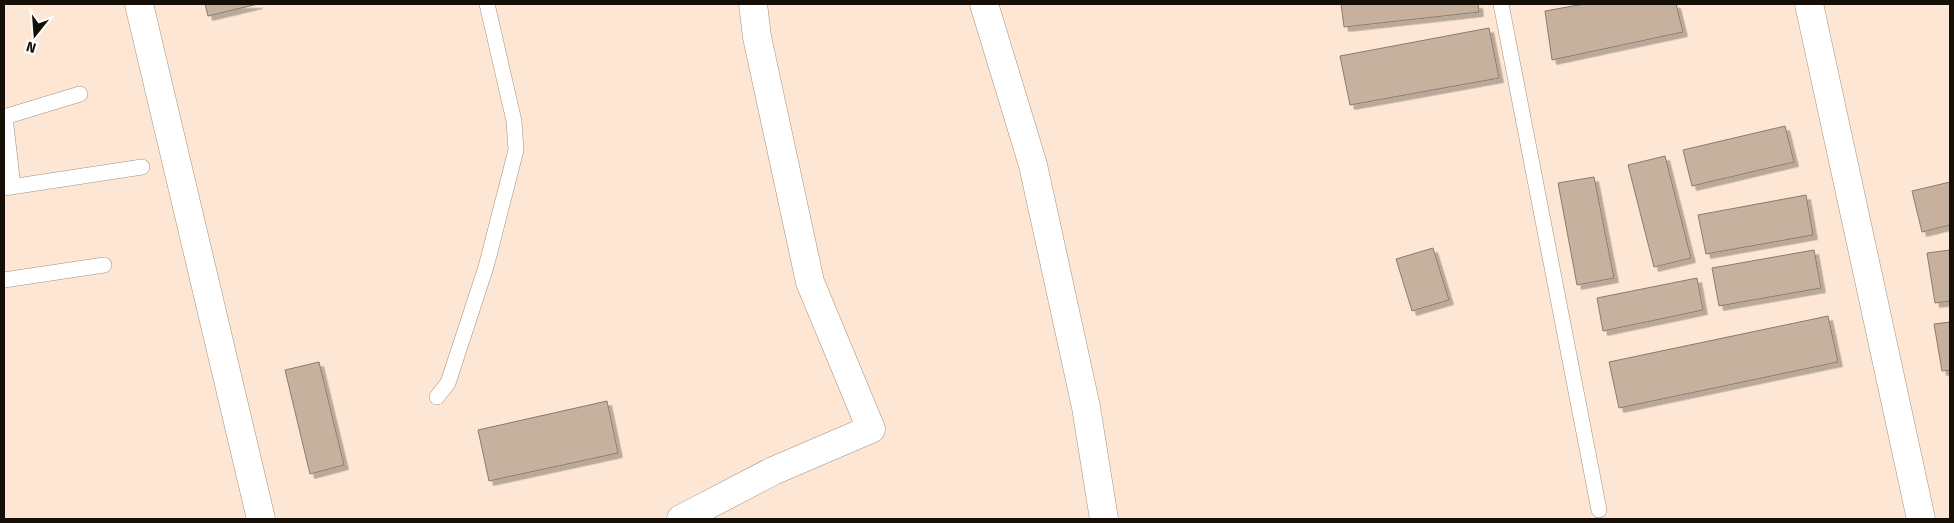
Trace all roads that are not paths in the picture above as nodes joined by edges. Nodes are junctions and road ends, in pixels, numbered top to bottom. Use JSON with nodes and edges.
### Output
{"nodes":[{"id":1,"x":139,"y":4,"type":"edge"},
{"id":2,"x":487,"y":4,"type":"edge"},
{"id":3,"x":753,"y":4,"type":"edge"},
{"id":4,"x":984,"y":4,"type":"edge"},
{"id":5,"x":1501,"y":4,"type":"edge"},
{"id":6,"x":1809,"y":4,"type":"edge"},
{"id":7,"x":80,"y":94,"type":"dead end"},
{"id":8,"x":4,"y":117,"type":"edge"},
{"id":9,"x":142,"y":167,"type":"dead end"},
{"id":10,"x":8,"y":187,"type":"edge"},
{"id":11,"x":104,"y":266,"type":"dead end"},
{"id":12,"x":4,"y":280,"type":"edge"},
{"id":13,"x":437,"y":397,"type":"dead end"},
{"id":14,"x":1598,"y":510,"type":"dead end"},
{"id":15,"x":261,"y":519,"type":"edge"},
{"id":16,"x":681,"y":519,"type":"edge"},
{"id":17,"x":1104,"y":519,"type":"edge"},
{"id":18,"x":1921,"y":519,"type":"edge"}],
"edges":[{"from":1,"to":15,"type":"street"},
{"from":2,"to":13,"type":"lane"},
{"from":3,"to":16,"type":"street"},
{"from":4,"to":17,"type":"street"},
{"from":5,"to":14,"type":"lane"},
{"from":6,"to":18,"type":"street"},
{"from":7,"to":8,"type":"lane"},
{"from":8,"to":10,"type":"lane"},
{"from":9,"to":10,"type":"lane"},
{"from":11,"to":12,"type":"lane"}]}
